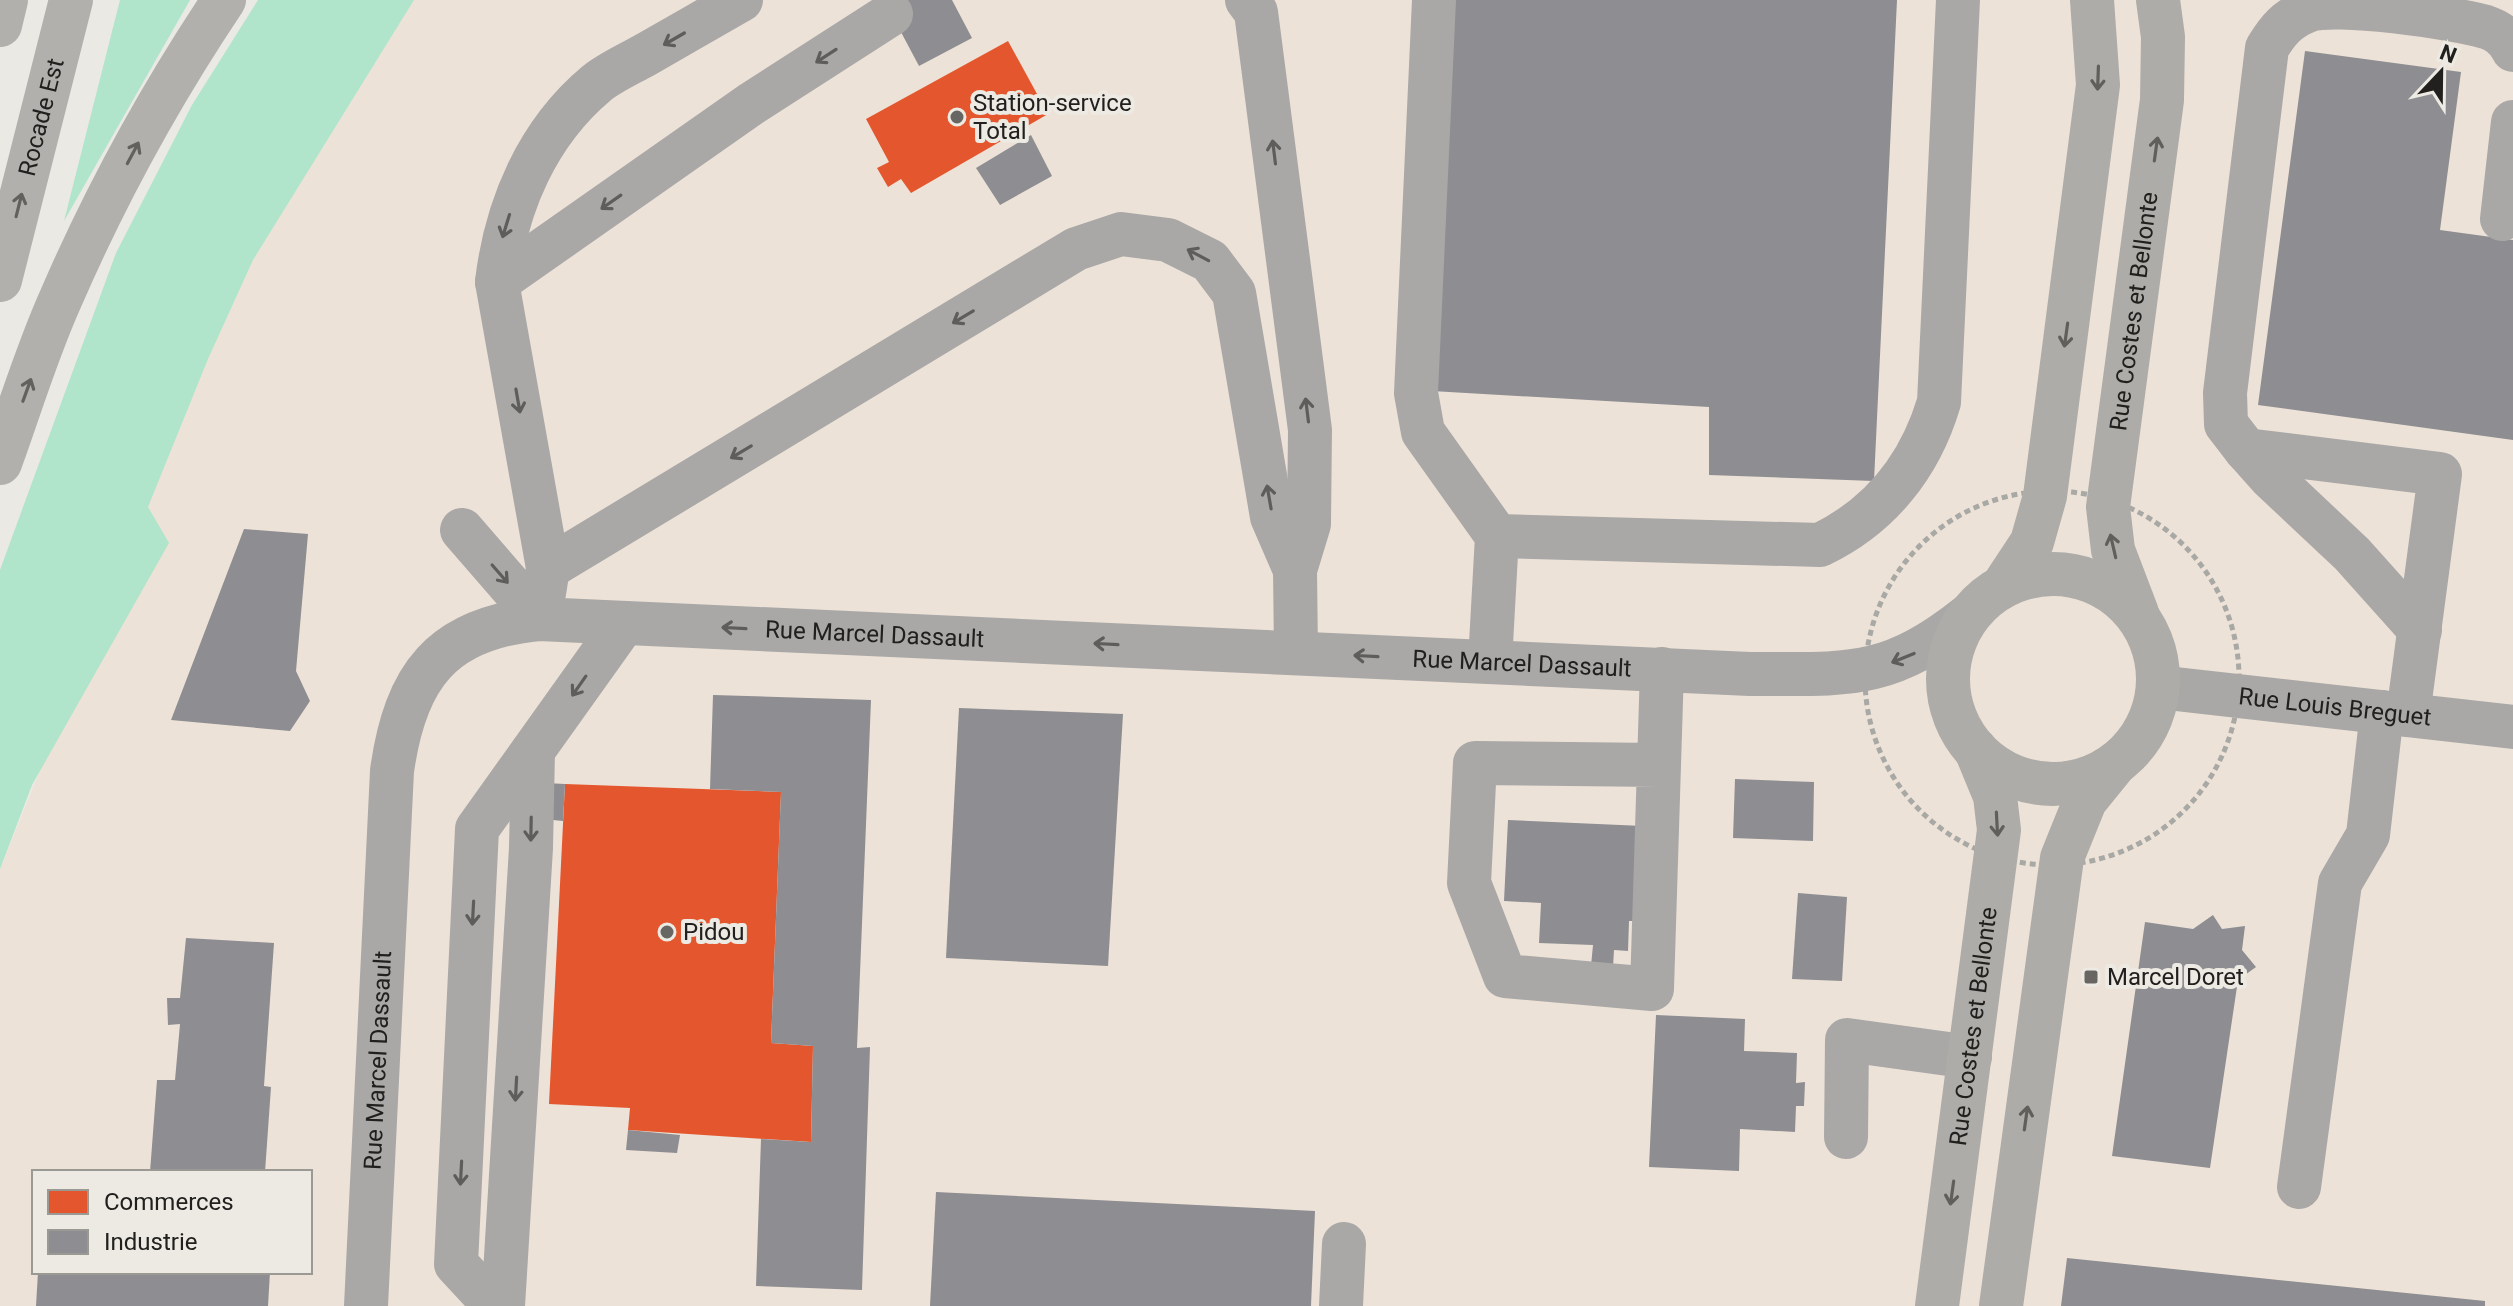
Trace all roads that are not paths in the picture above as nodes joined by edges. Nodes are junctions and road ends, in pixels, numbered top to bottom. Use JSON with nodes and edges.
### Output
{"nodes":[{"id":1,"x":6,"y":0,"type":"edge"},
{"id":2,"x":71,"y":0,"type":"edge"},
{"id":3,"x":224,"y":0,"type":"edge"},
{"id":4,"x":741,"y":0,"type":"edge"},
{"id":5,"x":1434,"y":0,"type":"edge"},
{"id":6,"x":1958,"y":0,"type":"edge"},
{"id":7,"x":2092,"y":0,"type":"edge"},
{"id":8,"x":2158,"y":0,"type":"edge"},
{"id":9,"x":1253,"y":4,"type":"edge"},
{"id":10,"x":891,"y":14,"type":"dead end"},
{"id":11,"x":0,"y":25,"type":"edge"},
{"id":12,"x":2513,"y":50,"type":"edge"},
{"id":13,"x":2513,"y":122,"type":"edge"},
{"id":14,"x":2502,"y":219,"type":"dead end"},
{"id":15,"x":0,"y":280,"type":"edge"},
{"id":16,"x":497,"y":282,"type":"junction"},
{"id":17,"x":2246,"y":450,"type":"junction"},
{"id":18,"x":0,"y":463,"type":"edge"},
{"id":19,"x":462,"y":530,"type":"dead end"},
{"id":20,"x":1497,"y":536,"type":"junction"},
{"id":21,"x":548,"y":568,"type":"junction"},
{"id":22,"x":1295,"y":570,"type":"junction"},
{"id":23,"x":2003,"y":586,"type":"junction"},
{"id":24,"x":1968,"y":616,"type":"junction"},
{"id":25,"x":539,"y":619,"type":"junction"},
{"id":26,"x":2139,"y":619,"type":"junction"},
{"id":27,"x":624,"y":623,"type":"junction"},
{"id":28,"x":2420,"y":630,"type":"junction"},
{"id":29,"x":1296,"y":653,"type":"junction"},
{"id":30,"x":1490,"y":662,"type":"junction"},
{"id":31,"x":1662,"y":669,"type":"junction"},
{"id":32,"x":2158,"y":687,"type":"junction"},
{"id":33,"x":2395,"y":714,"type":"junction"},
{"id":34,"x":2513,"y":727,"type":"edge"},
{"id":35,"x":1976,"y":750,"type":"junction"},
{"id":36,"x":533,"y":751,"type":"junction"},
{"id":37,"x":2115,"y":763,"type":"junction"},
{"id":38,"x":1659,"y":765,"type":"junction"},
{"id":39,"x":2030,"y":854,"type":"junction"},
{"id":40,"x":1970,"y":1057,"type":"junction"},
{"id":41,"x":1846,"y":1137,"type":"dead end"},
{"id":42,"x":2299,"y":1187,"type":"dead end"},
{"id":43,"x":1344,"y":1244,"type":"dead end"},
{"id":44,"x":366,"y":1306,"type":"edge"},
{"id":45,"x":495,"y":1306,"type":"edge"},
{"id":46,"x":503,"y":1306,"type":"edge"},
{"id":47,"x":1341,"y":1306,"type":"edge"},
{"id":48,"x":1937,"y":1306,"type":"edge"},
{"id":49,"x":2001,"y":1306,"type":"edge"}],
"edges":[{"from":1,"to":11,"type":"highway"},
{"from":15,"to":2,"type":"highway","name":"Rocade Est","one_way":true},
{"from":18,"to":3,"type":"highway","one_way":true},
{"from":4,"to":16,"type":"street","one_way":true},
{"from":5,"to":20,"type":"street"},
{"from":6,"to":20,"type":"street"},
{"from":7,"to":23,"type":"main road","one_way":true},
{"from":26,"to":8,"type":"main road","name":"Rue Costes et Bellonte","one_way":true},
{"from":22,"to":9,"type":"street","one_way":true},
{"from":10,"to":16,"type":"street","one_way":true},
{"from":12,"to":17,"type":"street"},
{"from":13,"to":14,"type":"street"},
{"from":16,"to":21,"type":"street","one_way":true},
{"from":17,"to":28,"type":"street"},
{"from":17,"to":28,"type":"street"},
{"from":19,"to":25,"type":"street","one_way":true},
{"from":20,"to":30,"type":"street"},
{"from":22,"to":21,"type":"street","one_way":true},
{"from":21,"to":25,"type":"street"},
{"from":22,"to":29,"type":"street"},
{"from":23,"to":24,"type":"main road"},
{"from":23,"to":26,"type":"main road"},
{"from":24,"to":31,"type":"street","name":"Rue Marcel Dassault","one_way":true},
{"from":24,"to":35,"type":"main road"},
{"from":25,"to":27,"type":"street","name":"Rue Marcel Dassault"},
{"from":25,"to":44,"type":"street","name":"Rue Marcel Dassault"},
{"from":26,"to":32,"type":"main road"},
{"from":29,"to":27,"type":"street","name":"Rue Marcel Dassault","one_way":true},
{"from":27,"to":36,"type":"street","one_way":true},
{"from":28,"to":33,"type":"street"},
{"from":30,"to":29,"type":"street","name":"Rue Marcel Dassault","one_way":true},
{"from":30,"to":31,"type":"street","name":"Rue Marcel Dassault"},
{"from":31,"to":38,"type":"street"},
{"from":32,"to":33,"type":"street","name":"Rue Louis Breguet"},
{"from":32,"to":37,"type":"main road"},
{"from":33,"to":34,"type":"street","name":"Rue Louis Breguet"},
{"from":33,"to":42,"type":"street"},
{"from":35,"to":37,"type":"main road"},
{"from":35,"to":39,"type":"main road","name":"Rue Costes et Bellonte","one_way":true},
{"from":36,"to":45,"type":"street","one_way":true},
{"from":36,"to":46,"type":"street","one_way":true},
{"from":37,"to":39,"type":"main road","name":"Rue Costes et Bellonte"},
{"from":38,"to":38,"type":"street"},
{"from":39,"to":40,"type":"main road","name":"Rue Costes et Bellonte"},
{"from":49,"to":39,"type":"main road","name":"Rue Costes et Bellonte","one_way":true},
{"from":40,"to":41,"type":"street"},
{"from":40,"to":48,"type":"main road","name":"Rue Costes et Bellonte","one_way":true},
{"from":43,"to":47,"type":"street"}]}
